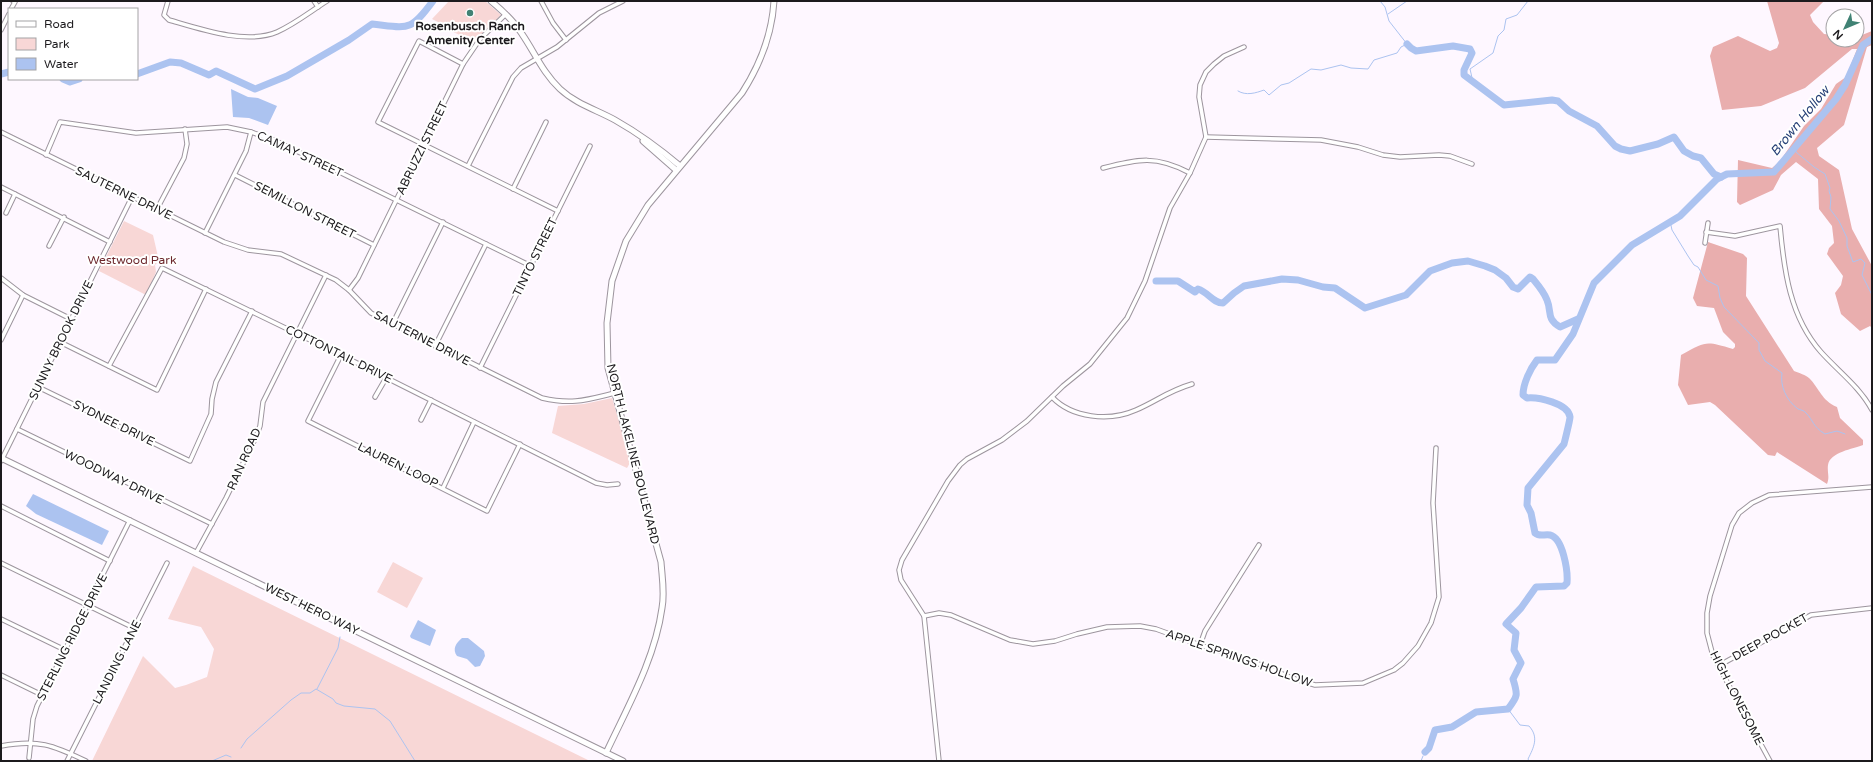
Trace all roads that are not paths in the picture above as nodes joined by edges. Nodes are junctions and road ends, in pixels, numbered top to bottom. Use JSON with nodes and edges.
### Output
{"nodes":[{"id":1,"x":168,"y":1,"type":"edge"},
{"id":2,"x":314,"y":1,"type":"edge"},
{"id":3,"x":327,"y":1,"type":"edge"},
{"id":4,"x":491,"y":1,"type":"edge"},
{"id":5,"x":541,"y":1,"type":"edge"},
{"id":6,"x":623,"y":1,"type":"edge"},
{"id":7,"x":774,"y":1,"type":"edge"},
{"id":8,"x":318,"y":7,"type":"junction"},
{"id":9,"x":506,"y":14,"type":"junction"},
{"id":10,"x":8,"y":16,"type":"edge"},
{"id":11,"x":1,"y":30,"type":"edge"},
{"id":12,"x":566,"y":40,"type":"junction"},
{"id":13,"x":1244,"y":47,"type":"dead end"},
{"id":14,"x":537,"y":59,"type":"junction"},
{"id":15,"x":463,"y":64,"type":"junction"},
{"id":16,"x":546,"y":122,"type":"dead end"},
{"id":17,"x":185,"y":129,"type":"junction"},
{"id":18,"x":1,"y":132,"type":"edge"},
{"id":19,"x":251,"y":132,"type":"junction"},
{"id":20,"x":639,"y":136,"type":"junction"},
{"id":21,"x":1206,"y":137,"type":"junction"},
{"id":22,"x":423,"y":144,"type":"junction"},
{"id":23,"x":590,"y":146,"type":"dead end"},
{"id":24,"x":46,"y":154,"type":"junction"},
{"id":25,"x":1472,"y":164,"type":"dead end"},
{"id":26,"x":468,"y":166,"type":"junction"},
{"id":27,"x":680,"y":166,"type":"junction"},
{"id":28,"x":1103,"y":168,"type":"dead end"},
{"id":29,"x":676,"y":170,"type":"junction"},
{"id":30,"x":1190,"y":173,"type":"junction"},
{"id":31,"x":235,"y":175,"type":"junction"},
{"id":32,"x":1,"y":187,"type":"edge"},
{"id":33,"x":513,"y":189,"type":"junction"},
{"id":34,"x":15,"y":194,"type":"junction"},
{"id":35,"x":132,"y":197,"type":"junction"},
{"id":36,"x":396,"y":199,"type":"junction"},
{"id":37,"x":157,"y":209,"type":"junction"},
{"id":38,"x":558,"y":211,"type":"junction"},
{"id":39,"x":6,"y":213,"type":"dead end"},
{"id":40,"x":64,"y":218,"type":"junction"},
{"id":41,"x":443,"y":222,"type":"junction"},
{"id":42,"x":1708,"y":222,"type":"dead end"},
{"id":43,"x":1706,"y":232,"type":"junction"},
{"id":44,"x":205,"y":233,"type":"junction"},
{"id":45,"x":110,"y":242,"type":"junction"},
{"id":46,"x":1704,"y":243,"type":"dead end"},
{"id":47,"x":486,"y":244,"type":"junction"},
{"id":48,"x":374,"y":245,"type":"junction"},
{"id":49,"x":49,"y":246,"type":"dead end"},
{"id":50,"x":531,"y":266,"type":"junction"},
{"id":51,"x":326,"y":275,"type":"junction"},
{"id":52,"x":1,"y":278,"type":"edge"},
{"id":53,"x":206,"y":289,"type":"junction"},
{"id":54,"x":349,"y":290,"type":"junction"},
{"id":55,"x":23,"y":295,"type":"junction"},
{"id":56,"x":252,"y":311,"type":"junction"},
{"id":57,"x":71,"y":319,"type":"junction"},
{"id":58,"x":392,"y":325,"type":"junction"},
{"id":59,"x":297,"y":333,"type":"junction"},
{"id":60,"x":1,"y":340,"type":"edge"},
{"id":61,"x":60,"y":342,"type":"junction"},
{"id":62,"x":435,"y":346,"type":"junction"},
{"id":63,"x":341,"y":355,"type":"junction"},
{"id":64,"x":109,"y":366,"type":"junction"},
{"id":65,"x":480,"y":368,"type":"junction"},
{"id":66,"x":386,"y":378,"type":"junction"},
{"id":67,"x":1192,"y":384,"type":"dead end"},
{"id":68,"x":38,"y":387,"type":"junction"},
{"id":69,"x":615,"y":393,"type":"junction"},
{"id":70,"x":1052,"y":396,"type":"junction"},
{"id":71,"x":376,"y":397,"type":"dead end"},
{"id":72,"x":431,"y":400,"type":"junction"},
{"id":73,"x":1872,"y":410,"type":"edge"},
{"id":74,"x":421,"y":420,"type":"dead end"},
{"id":75,"x":474,"y":422,"type":"junction"},
{"id":76,"x":17,"y":429,"type":"junction"},
{"id":77,"x":520,"y":444,"type":"junction"},
{"id":78,"x":1436,"y":448,"type":"dead end"},
{"id":79,"x":1,"y":459,"type":"edge"},
{"id":80,"x":618,"y":484,"type":"dead end"},
{"id":81,"x":1872,"y":487,"type":"edge"},
{"id":82,"x":443,"y":488,"type":"junction"},
{"id":83,"x":1,"y":506,"type":"edge"},
{"id":84,"x":130,"y":520,"type":"junction"},
{"id":85,"x":212,"y":524,"type":"junction"},
{"id":86,"x":1259,"y":545,"type":"dead end"},
{"id":87,"x":196,"y":552,"type":"junction"},
{"id":88,"x":110,"y":561,"type":"junction"},
{"id":89,"x":1,"y":563,"type":"edge"},
{"id":90,"x":167,"y":563,"type":"dead end"},
{"id":91,"x":88,"y":605,"type":"junction"},
{"id":92,"x":1872,"y":608,"type":"edge"},
{"id":93,"x":924,"y":616,"type":"junction"},
{"id":94,"x":1,"y":619,"type":"edge"},
{"id":95,"x":134,"y":628,"type":"junction"},
{"id":96,"x":1200,"y":645,"type":"junction"},
{"id":97,"x":65,"y":650,"type":"junction"},
{"id":98,"x":1718,"y":666,"type":"junction"},
{"id":99,"x":1,"y":675,"type":"edge"},
{"id":100,"x":42,"y":696,"type":"junction"},
{"id":101,"x":31,"y":742,"type":"junction"},
{"id":102,"x":1,"y":746,"type":"edge"},
{"id":103,"x":606,"y":752,"type":"junction"},
{"id":104,"x":71,"y":754,"type":"junction"},
{"id":105,"x":29,"y":758,"type":"dead end"},
{"id":106,"x":67,"y":761,"type":"edge"},
{"id":107,"x":86,"y":761,"type":"edge"},
{"id":108,"x":623,"y":761,"type":"edge"},
{"id":109,"x":939,"y":761,"type":"edge"},
{"id":110,"x":1770,"y":761,"type":"edge"}],
"edges":[{"from":1,"to":8,"type":"street"},
{"from":2,"to":8,"type":"street"},
{"from":3,"to":8,"type":"street"},
{"from":4,"to":9,"type":"street"},
{"from":5,"to":12,"type":"street"},
{"from":6,"to":12,"type":"street"},
{"from":7,"to":27,"type":"street","name":"NORTH LAKELINE BOULEVARD"},
{"from":9,"to":14,"type":"street"},
{"from":9,"to":15,"type":"street","name":"ABRUZZI STREET"},
{"from":10,"to":11,"type":"street"},
{"from":12,"to":14,"type":"street"},
{"from":13,"to":21,"type":"street"},
{"from":14,"to":20,"type":"street"},
{"from":14,"to":26,"type":"street"},
{"from":15,"to":22,"type":"street","name":"ABRUZZI STREET"},
{"from":15,"to":22,"type":"street"},
{"from":16,"to":33,"type":"street"},
{"from":17,"to":19,"type":"street","name":"CAMAY STREET"},
{"from":17,"to":24,"type":"street","name":"CAMAY STREET"},
{"from":17,"to":37,"type":"street"},
{"from":18,"to":24,"type":"street","name":"SAUTERNE DRIVE"},
{"from":19,"to":31,"type":"street"},
{"from":19,"to":36,"type":"street","name":"CAMAY STREET"},
{"from":20,"to":27,"type":"street"},
{"from":20,"to":29,"type":"street"},
{"from":21,"to":25,"type":"street"},
{"from":21,"to":30,"type":"street"},
{"from":22,"to":26,"type":"street"},
{"from":22,"to":36,"type":"street","name":"ABRUZZI STREET"},
{"from":23,"to":38,"type":"street","name":"TINTO STREET"},
{"from":24,"to":35,"type":"street","name":"SAUTERNE DRIVE"},
{"from":26,"to":33,"type":"street"},
{"from":27,"to":29,"type":"street","name":"NORTH LAKELINE BOULEVARD"},
{"from":28,"to":30,"type":"street"},
{"from":29,"to":69,"type":"street","name":"NORTH LAKELINE BOULEVARD"},
{"from":30,"to":70,"type":"street"},
{"from":31,"to":44,"type":"street"},
{"from":31,"to":48,"type":"street","name":"SEMILLON STREET"},
{"from":32,"to":34,"type":"street"},
{"from":33,"to":38,"type":"street"},
{"from":34,"to":39,"type":"street"},
{"from":34,"to":40,"type":"street"},
{"from":35,"to":37,"type":"street","name":"SAUTERNE DRIVE"},
{"from":35,"to":45,"type":"street","name":"SUNNY BROOK DRIVE"},
{"from":36,"to":41,"type":"street","name":"CAMAY STREET"},
{"from":36,"to":48,"type":"street","name":"ABRUZZI STREET"},
{"from":37,"to":44,"type":"street","name":"SAUTERNE DRIVE"},
{"from":38,"to":50,"type":"street","name":"TINTO STREET"},
{"from":40,"to":45,"type":"street"},
{"from":40,"to":49,"type":"street"},
{"from":41,"to":47,"type":"street","name":"CAMAY STREET"},
{"from":41,"to":58,"type":"street"},
{"from":42,"to":43,"type":"street"},
{"from":43,"to":46,"type":"street"},
{"from":43,"to":73,"type":"street"},
{"from":44,"to":51,"type":"street","name":"SAUTERNE DRIVE"},
{"from":45,"to":57,"type":"street","name":"SUNNY BROOK DRIVE"},
{"from":47,"to":50,"type":"street","name":"CAMAY STREET"},
{"from":47,"to":62,"type":"street"},
{"from":48,"to":54,"type":"street","name":"ABRUZZI STREET"},
{"from":50,"to":65,"type":"street","name":"TINTO STREET"},
{"from":51,"to":54,"type":"street","name":"SAUTERNE DRIVE"},
{"from":51,"to":59,"type":"street","name":"RAN ROAD"},
{"from":52,"to":55,"type":"street"},
{"from":53,"to":56,"type":"street","name":"COTTONTAIL DRIVE"},
{"from":53,"to":64,"type":"street","name":"COTTONTAIL DRIVE"},
{"from":53,"to":64,"type":"street"},
{"from":54,"to":58,"type":"street","name":"SAUTERNE DRIVE"},
{"from":55,"to":57,"type":"street"},
{"from":55,"to":60,"type":"street"},
{"from":56,"to":59,"type":"street","name":"COTTONTAIL DRIVE"},
{"from":56,"to":68,"type":"street","name":"SYDNEE DRIVE"},
{"from":57,"to":61,"type":"street","name":"SUNNY BROOK DRIVE"},
{"from":58,"to":62,"type":"street","name":"SAUTERNE DRIVE"},
{"from":59,"to":63,"type":"street","name":"COTTONTAIL DRIVE"},
{"from":59,"to":85,"type":"street","name":"RAN ROAD"},
{"from":61,"to":64,"type":"street"},
{"from":61,"to":68,"type":"street","name":"SUNNY BROOK DRIVE"},
{"from":62,"to":65,"type":"street","name":"SAUTERNE DRIVE"},
{"from":63,"to":66,"type":"street","name":"COTTONTAIL DRIVE"},
{"from":63,"to":82,"type":"street","name":"LAUREN LOOP"},
{"from":65,"to":69,"type":"street","name":"SAUTERNE DRIVE"},
{"from":66,"to":71,"type":"street"},
{"from":66,"to":72,"type":"street","name":"COTTONTAIL DRIVE"},
{"from":67,"to":70,"type":"street"},
{"from":68,"to":76,"type":"street","name":"SUNNY BROOK DRIVE"},
{"from":69,"to":103,"type":"street","name":"NORTH LAKELINE BOULEVARD"},
{"from":70,"to":93,"type":"street"},
{"from":72,"to":74,"type":"street"},
{"from":72,"to":75,"type":"street","name":"COTTONTAIL DRIVE"},
{"from":75,"to":77,"type":"street","name":"COTTONTAIL DRIVE"},
{"from":75,"to":82,"type":"street"},
{"from":76,"to":79,"type":"street","name":"SUNNY BROOK DRIVE"},
{"from":76,"to":85,"type":"street","name":"WOODWAY DRIVE"},
{"from":77,"to":80,"type":"street","name":"COTTONTAIL DRIVE"},
{"from":77,"to":82,"type":"street","name":"LAUREN LOOP"},
{"from":78,"to":96,"type":"street","name":"APPLE SPRINGS HOLLOW"},
{"from":79,"to":84,"type":"street","name":"WEST HERO WAY"},
{"from":81,"to":98,"type":"street","name":"HIGH LONESOME"},
{"from":83,"to":88,"type":"street"},
{"from":84,"to":87,"type":"street","name":"WEST HERO WAY"},
{"from":84,"to":88,"type":"street","name":"STERLING RIDGE DRIVE"},
{"from":85,"to":87,"type":"street","name":"RAN ROAD"},
{"from":86,"to":96,"type":"street"},
{"from":87,"to":103,"type":"street","name":"WEST HERO WAY"},
{"from":88,"to":91,"type":"street","name":"STERLING RIDGE DRIVE"},
{"from":89,"to":91,"type":"street"},
{"from":90,"to":95,"type":"street","name":"LANDING LANE"},
{"from":91,"to":95,"type":"street"},
{"from":91,"to":97,"type":"street","name":"STERLING RIDGE DRIVE"},
{"from":92,"to":98,"type":"street","name":"DEEP POCKET"},
{"from":93,"to":96,"type":"street","name":"APPLE SPRINGS HOLLOW"},
{"from":93,"to":109,"type":"street"},
{"from":94,"to":97,"type":"street"},
{"from":95,"to":104,"type":"street","name":"LANDING LANE"},
{"from":97,"to":100,"type":"street","name":"STERLING RIDGE DRIVE"},
{"from":98,"to":110,"type":"street","name":"HIGH LONESOME"},
{"from":99,"to":100,"type":"street"},
{"from":100,"to":101,"type":"street","name":"STERLING RIDGE DRIVE"},
{"from":101,"to":102,"type":"street"},
{"from":101,"to":104,"type":"street"},
{"from":101,"to":105,"type":"street","name":"STERLING RIDGE DRIVE"},
{"from":103,"to":108,"type":"street","name":"WEST HERO WAY"},
{"from":104,"to":106,"type":"street","name":"LANDING LANE"},
{"from":104,"to":107,"type":"street"}]}
